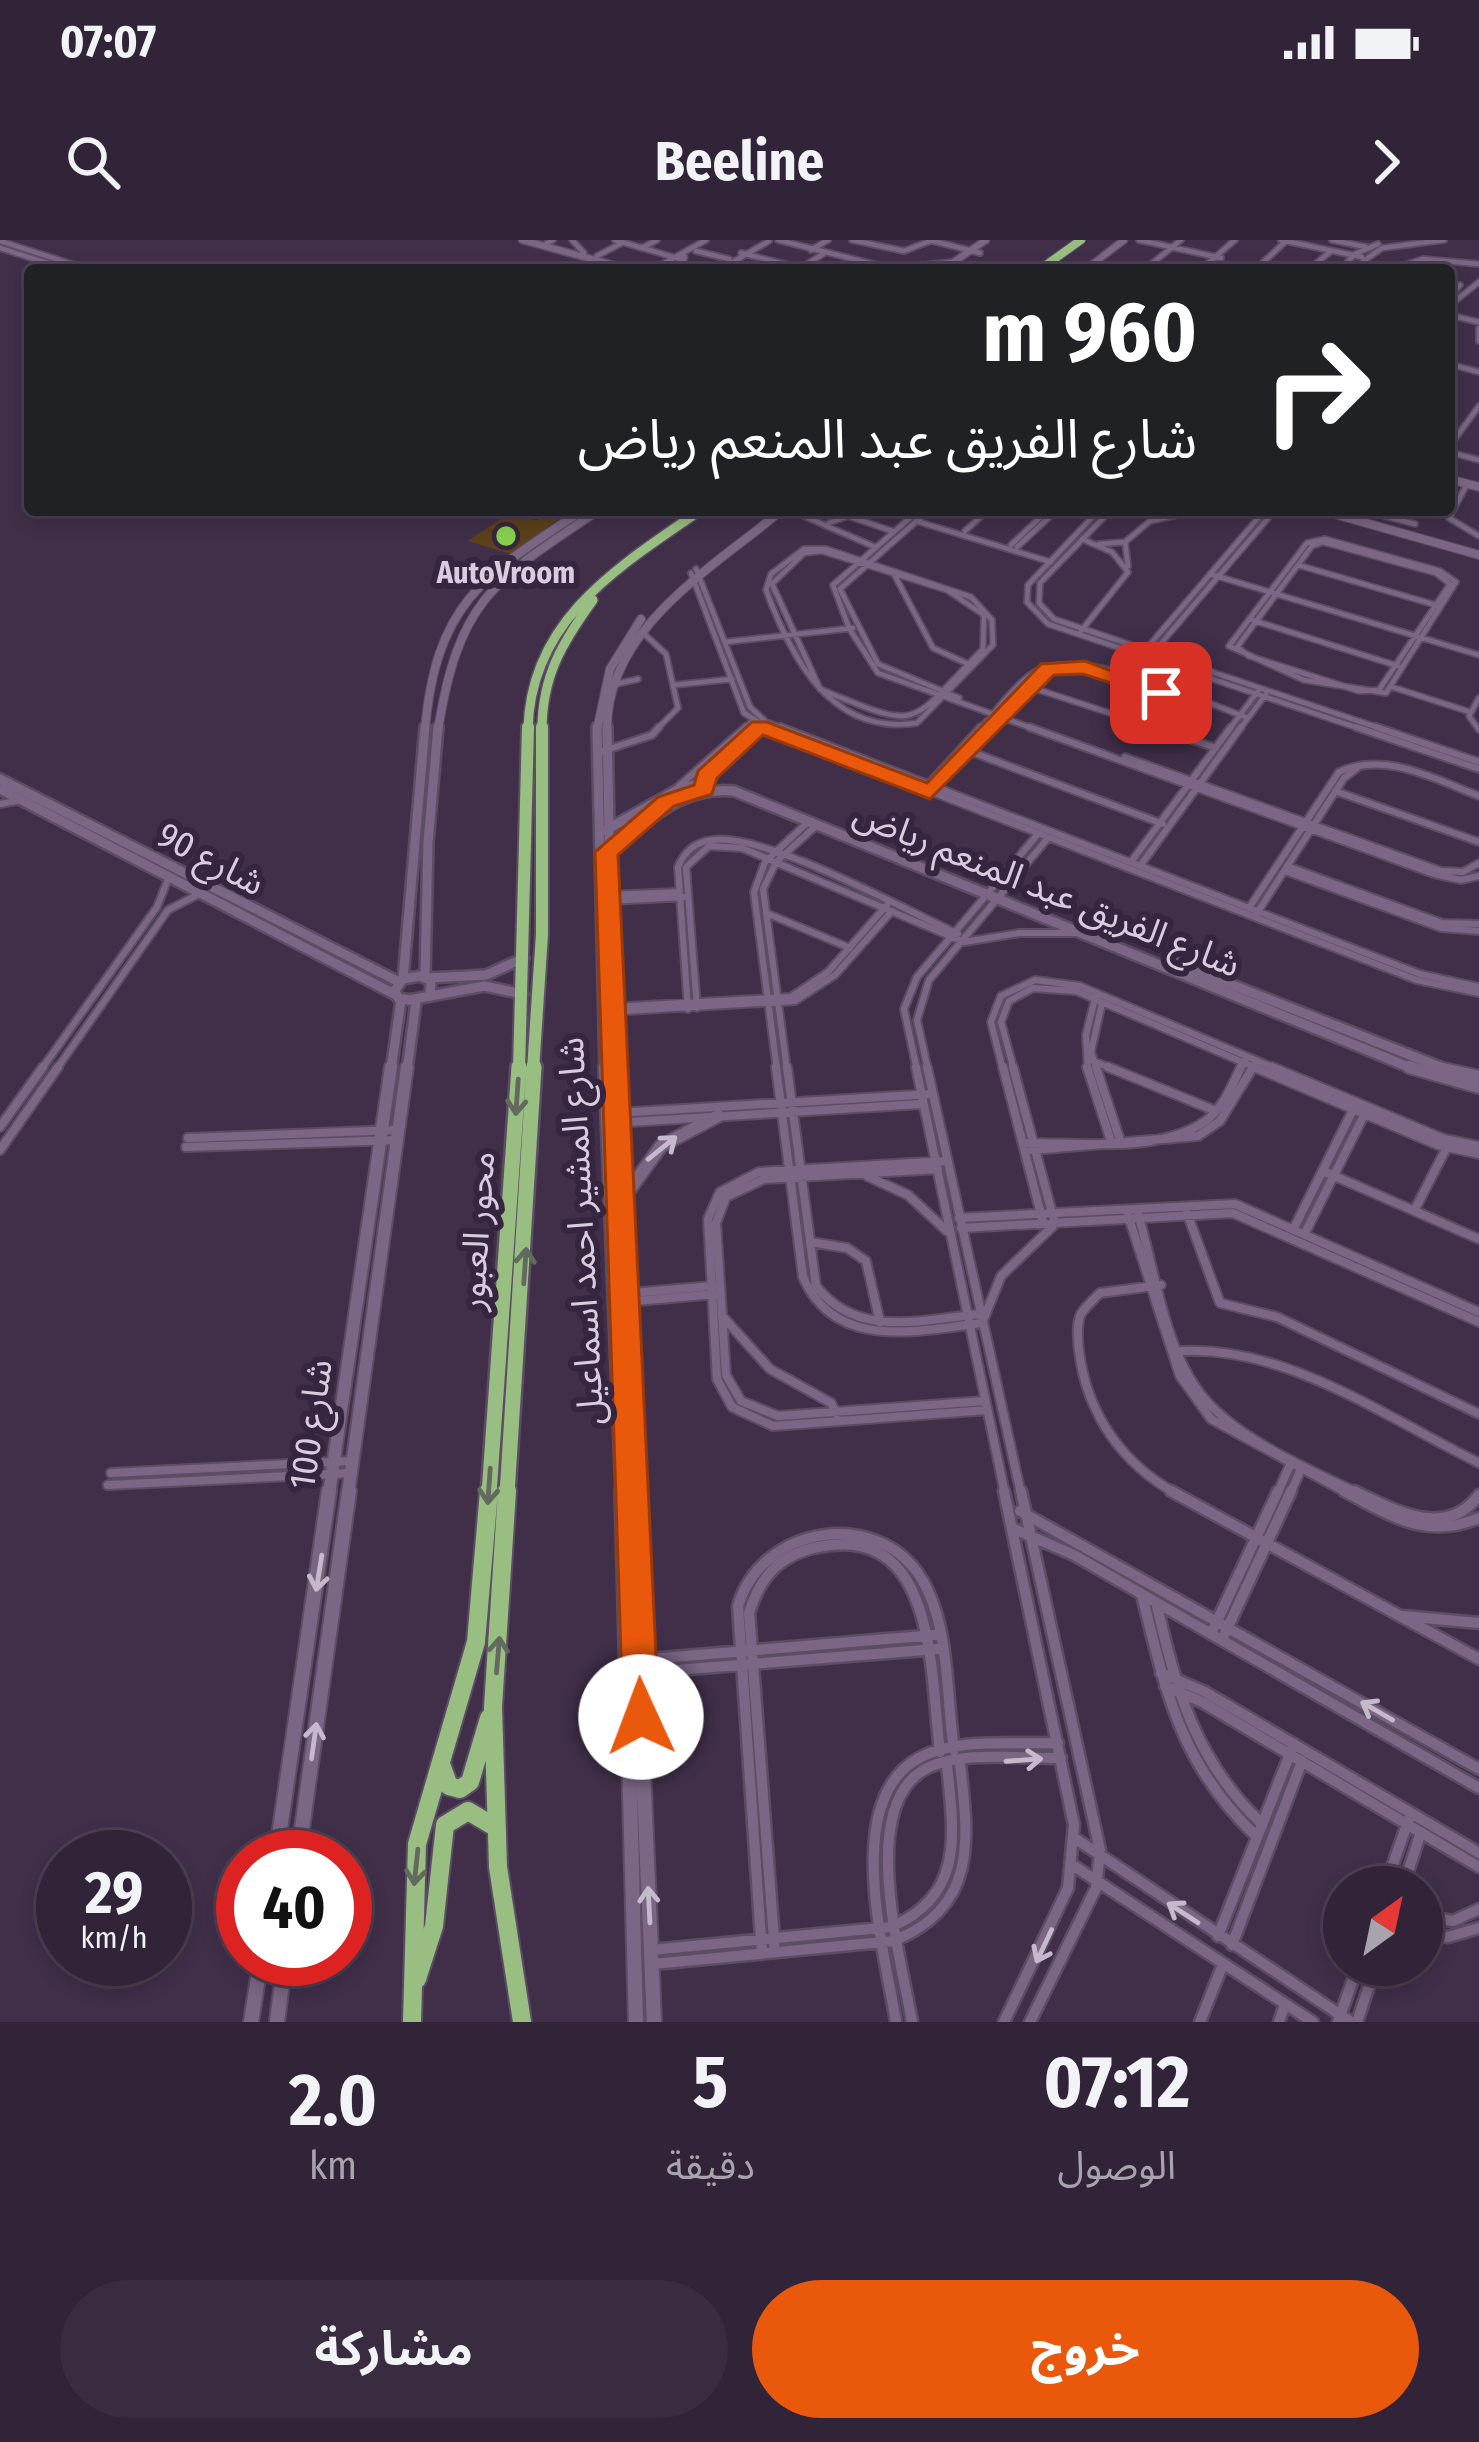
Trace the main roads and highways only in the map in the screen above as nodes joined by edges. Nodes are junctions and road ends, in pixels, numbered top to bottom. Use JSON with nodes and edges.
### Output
{"nodes":[{"id":1,"x":1081,"y":240,"type":"edge"},
{"id":2,"x":1091,"y":240,"type":"edge"},
{"id":3,"x":1047,"y":264,"type":"edge"},
{"id":4,"x":1058,"y":264,"type":"edge"},
{"id":5,"x":693,"y":516,"type":"edge"},
{"id":6,"x":707,"y":516,"type":"edge"},
{"id":7,"x":493,"y":1707,"type":"junction"},
{"id":8,"x":441,"y":1764,"type":"junction"},
{"id":9,"x":495,"y":1827,"type":"junction"},
{"id":10,"x":415,"y":1984,"type":"junction"},
{"id":11,"x":412,"y":2022,"type":"edge"},
{"id":12,"x":522,"y":2022,"type":"edge"}],
"edges":[{"from":1,"to":3,"type":"highway"},
{"from":2,"to":4,"type":"highway"},
{"from":5,"to":8,"type":"highway","name":"محور العبور","one_way":true},
{"from":7,"to":6,"type":"highway","name":"محور العبور","one_way":true},
{"from":7,"to":8,"type":"highway"},
{"from":7,"to":9,"type":"highway","name":"محور العبور"},
{"from":8,"to":10,"type":"highway","name":"محور العبور","one_way":true},
{"from":9,"to":10,"type":"highway"},
{"from":9,"to":12,"type":"highway","name":"محور العبور"},
{"from":10,"to":11,"type":"highway","name":"محور العبور"}]}
